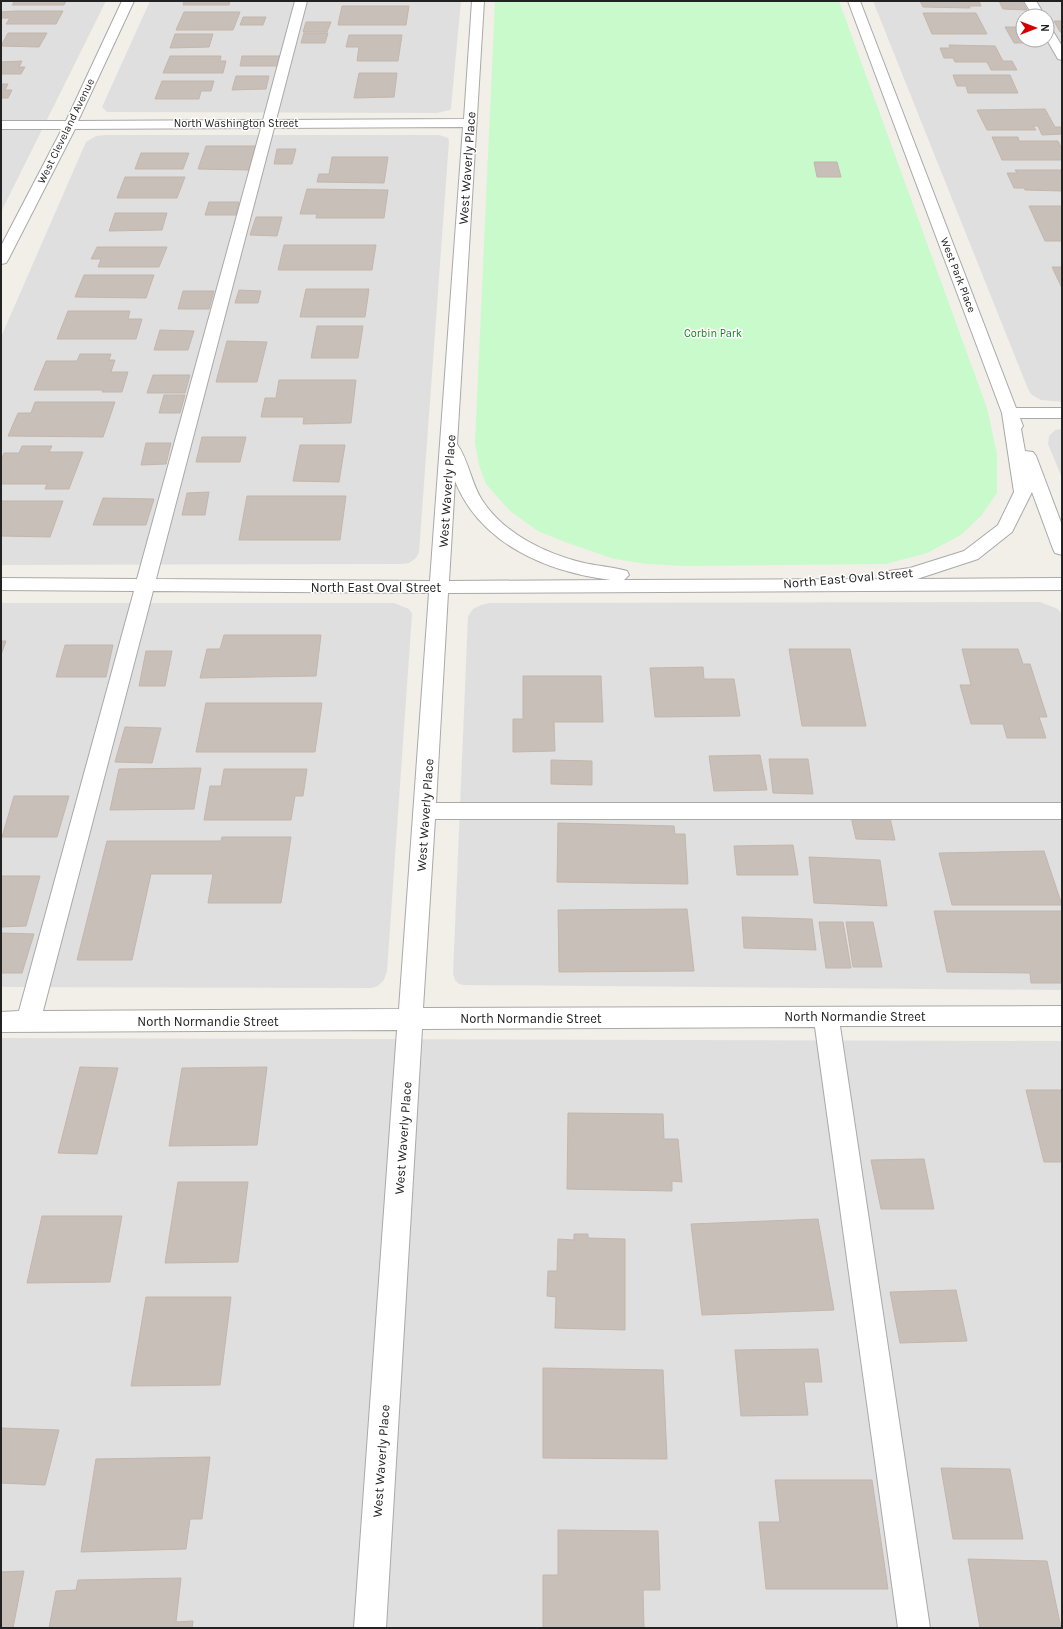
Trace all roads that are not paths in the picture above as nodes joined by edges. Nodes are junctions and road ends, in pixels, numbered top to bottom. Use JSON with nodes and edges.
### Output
{"nodes":[{"id":1,"x":128,"y":1,"type":"edge"},
{"id":2,"x":301,"y":1,"type":"edge"},
{"id":3,"x":478,"y":1,"type":"edge"},
{"id":4,"x":854,"y":1,"type":"edge"},
{"id":5,"x":1055,"y":44,"type":"edge"},
{"id":6,"x":1062,"y":56,"type":"edge"},
{"id":7,"x":269,"y":123,"type":"junction"},
{"id":8,"x":470,"y":123,"type":"junction"},
{"id":9,"x":1,"y":125,"type":"edge"},
{"id":10,"x":70,"y":125,"type":"junction"},
{"id":11,"x":1,"y":260,"type":"edge"},
{"id":12,"x":1010,"y":413,"type":"junction"},
{"id":13,"x":1062,"y":413,"type":"edge"},
{"id":14,"x":450,"y":443,"type":"junction"},
{"id":15,"x":1062,"y":549,"type":"edge"},
{"id":16,"x":1,"y":584,"type":"edge"},
{"id":17,"x":1062,"y":584,"type":"edge"},
{"id":18,"x":145,"y":585,"type":"junction"},
{"id":19,"x":751,"y":586,"type":"junction"},
{"id":20,"x":440,"y":587,"type":"junction"},
{"id":21,"x":426,"y":811,"type":"junction"},
{"id":22,"x":1062,"y":811,"type":"edge"},
{"id":23,"x":826,"y":1016,"type":"junction"},
{"id":24,"x":1062,"y":1016,"type":"edge"},
{"id":25,"x":411,"y":1019,"type":"junction"},
{"id":26,"x":1,"y":1022,"type":"edge"},
{"id":27,"x":28,"y":1022,"type":"junction"},
{"id":28,"x":370,"y":1628,"type":"edge"},
{"id":29,"x":914,"y":1628,"type":"edge"}],
"edges":[{"from":1,"to":10,"type":"street","name":"West Cleveland Avenue"},
{"from":2,"to":7,"type":"street"},
{"from":3,"to":8,"type":"street","name":"West Waverly Place"},
{"from":4,"to":12,"type":"street","name":"West Park Place"},
{"from":5,"to":6,"type":"street"},
{"from":7,"to":8,"type":"street","name":"North Washington Street"},
{"from":7,"to":10,"type":"street","name":"North Washington Street"},
{"from":7,"to":18,"type":"street"},
{"from":8,"to":14,"type":"street","name":"West Waverly Place"},
{"from":9,"to":10,"type":"street","name":"North Washington Street"},
{"from":10,"to":11,"type":"street","name":"West Cleveland Avenue"},
{"from":12,"to":13,"type":"street"},
{"from":12,"to":15,"type":"street","name":"West Park Place"},
{"from":12,"to":19,"type":"street","name":"North East Oval Street"},
{"from":14,"to":19,"type":"street","name":"North East Oval Street"},
{"from":14,"to":20,"type":"street","name":"West Waverly Place"},
{"from":16,"to":18,"type":"street","name":"North East Oval Street"},
{"from":17,"to":19,"type":"street","name":"North East Oval Street"},
{"from":18,"to":20,"type":"street","name":"North East Oval Street"},
{"from":18,"to":27,"type":"street"},
{"from":19,"to":20,"type":"street","name":"North East Oval Street"},
{"from":20,"to":21,"type":"street","name":"West Waverly Place"},
{"from":21,"to":22,"type":"street"},
{"from":21,"to":25,"type":"street","name":"West Waverly Place"},
{"from":23,"to":24,"type":"street","name":"North Normandie Street"},
{"from":23,"to":25,"type":"street","name":"North Normandie Street"},
{"from":23,"to":29,"type":"street"},
{"from":25,"to":27,"type":"street","name":"North Normandie Street"},
{"from":25,"to":28,"type":"street","name":"West Waverly Place"},
{"from":26,"to":27,"type":"street","name":"North Normandie Street"}]}
